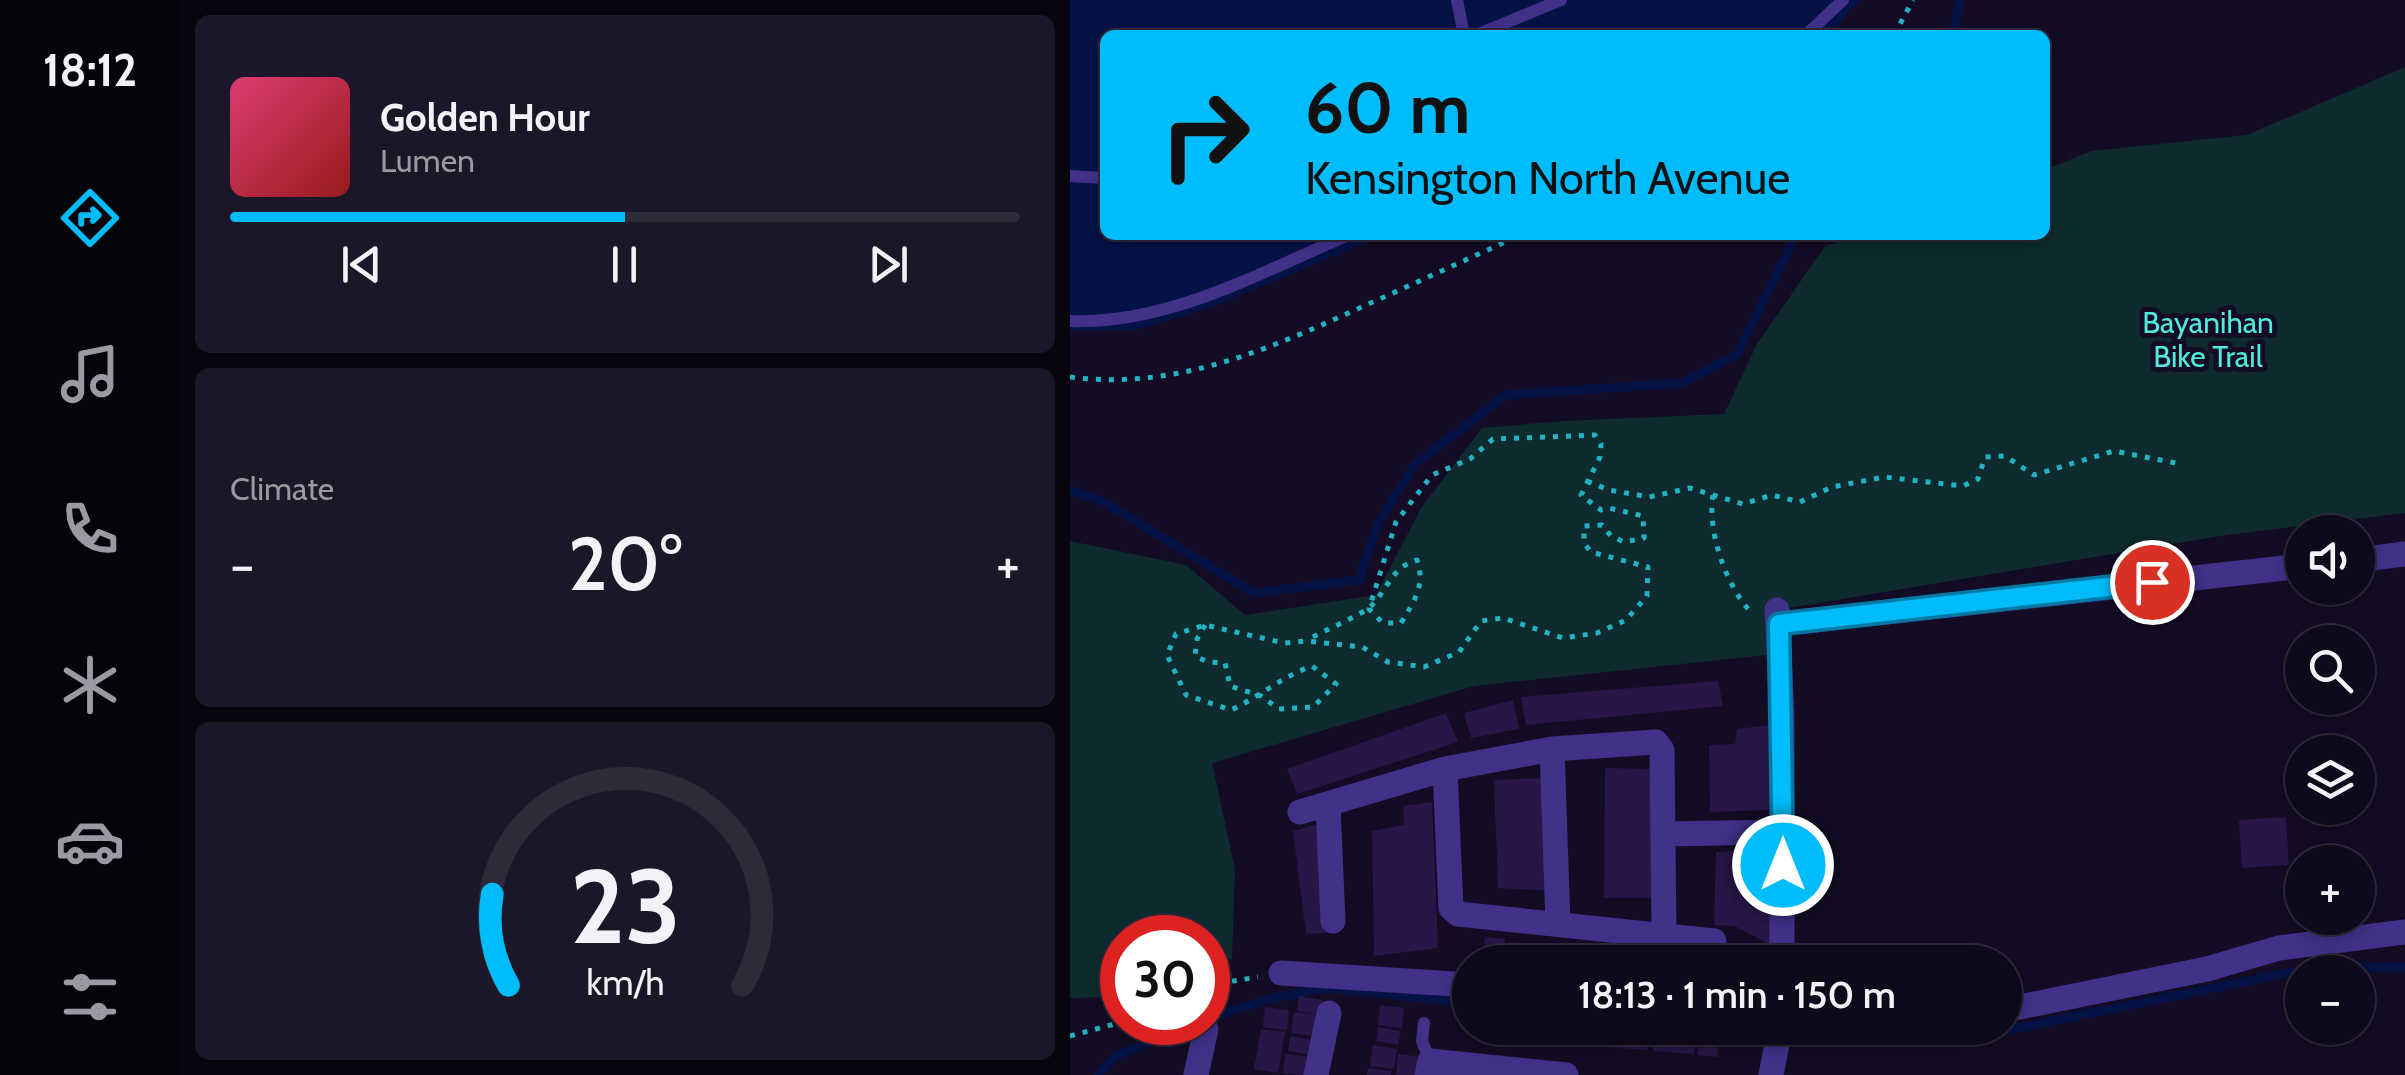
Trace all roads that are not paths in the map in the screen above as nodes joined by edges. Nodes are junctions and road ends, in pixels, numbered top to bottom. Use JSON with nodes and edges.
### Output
{"nodes":[{"id":1,"x":1458,"y":0,"type":"edge"},
{"id":2,"x":1562,"y":0,"type":"edge"},
{"id":3,"x":1843,"y":0,"type":"edge"},
{"id":4,"x":1463,"y":30,"type":"edge"},
{"id":5,"x":1488,"y":30,"type":"edge"},
{"id":6,"x":1811,"y":30,"type":"edge"},
{"id":7,"x":1070,"y":176,"type":"edge"},
{"id":8,"x":1100,"y":178,"type":"edge"},
{"id":9,"x":1337,"y":240,"type":"edge"},
{"id":10,"x":1070,"y":321,"type":"edge"},
{"id":11,"x":2405,"y":554,"type":"edge"},
{"id":12,"x":2375,"y":558,"type":"edge"},
{"id":13,"x":2285,"y":568,"type":"edge"},
{"id":14,"x":1552,"y":749,"type":"junction"},
{"id":15,"x":1445,"y":769,"type":"junction"},
{"id":16,"x":1328,"y":806,"type":"junction"},
{"id":17,"x":1300,"y":812,"type":"dead end"},
{"id":18,"x":1783,"y":832,"type":"junction"},
{"id":19,"x":1662,"y":834,"type":"junction"},
{"id":20,"x":1333,"y":921,"type":"dead end"},
{"id":21,"x":1558,"y":924,"type":"junction"},
{"id":22,"x":2405,"y":932,"type":"edge"},
{"id":23,"x":1664,"y":935,"type":"junction"},
{"id":24,"x":1714,"y":941,"type":"dead end"},
{"id":25,"x":1782,"y":945,"type":"edge"},
{"id":26,"x":1281,"y":973,"type":"road end"},
{"id":27,"x":1452,"y":984,"type":"edge"},
{"id":28,"x":2022,"y":1007,"type":"edge"},
{"id":29,"x":1329,"y":1013,"type":"dead end"},
{"id":30,"x":1424,"y":1023,"type":"dead end"},
{"id":31,"x":1203,"y":1045,"type":"edge"},
{"id":32,"x":1777,"y":1045,"type":"edge"},
{"id":33,"x":1428,"y":1068,"type":"edge"},
{"id":34,"x":1549,"y":1074,"type":"edge"},
{"id":35,"x":1196,"y":1075,"type":"edge"},
{"id":36,"x":1316,"y":1075,"type":"edge"},
{"id":37,"x":1771,"y":1075,"type":"edge"}],
"edges":[{"from":1,"to":4,"type":"lane"},
{"from":2,"to":5,"type":"lane"},
{"from":3,"to":6,"type":"lane"},
{"from":7,"to":8,"type":"lane"},
{"from":9,"to":10,"type":"lane"},
{"from":11,"to":12,"type":"street"},
{"from":13,"to":18,"type":"street"},
{"from":14,"to":15,"type":"street"},
{"from":14,"to":19,"type":"street"},
{"from":14,"to":21,"type":"street"},
{"from":15,"to":16,"type":"street"},
{"from":15,"to":21,"type":"street"},
{"from":16,"to":17,"type":"street"},
{"from":16,"to":20,"type":"street"},
{"from":18,"to":19,"type":"street"},
{"from":18,"to":25,"type":"street"},
{"from":19,"to":23,"type":"street"},
{"from":21,"to":23,"type":"street"},
{"from":22,"to":28,"type":"street"},
{"from":23,"to":24,"type":"street"},
{"from":26,"to":27,"type":"street"},
{"from":29,"to":36,"type":"street"},
{"from":30,"to":33,"type":"lane"},
{"from":31,"to":35,"type":"street"},
{"from":32,"to":37,"type":"street"},
{"from":33,"to":34,"type":"street"}]}
